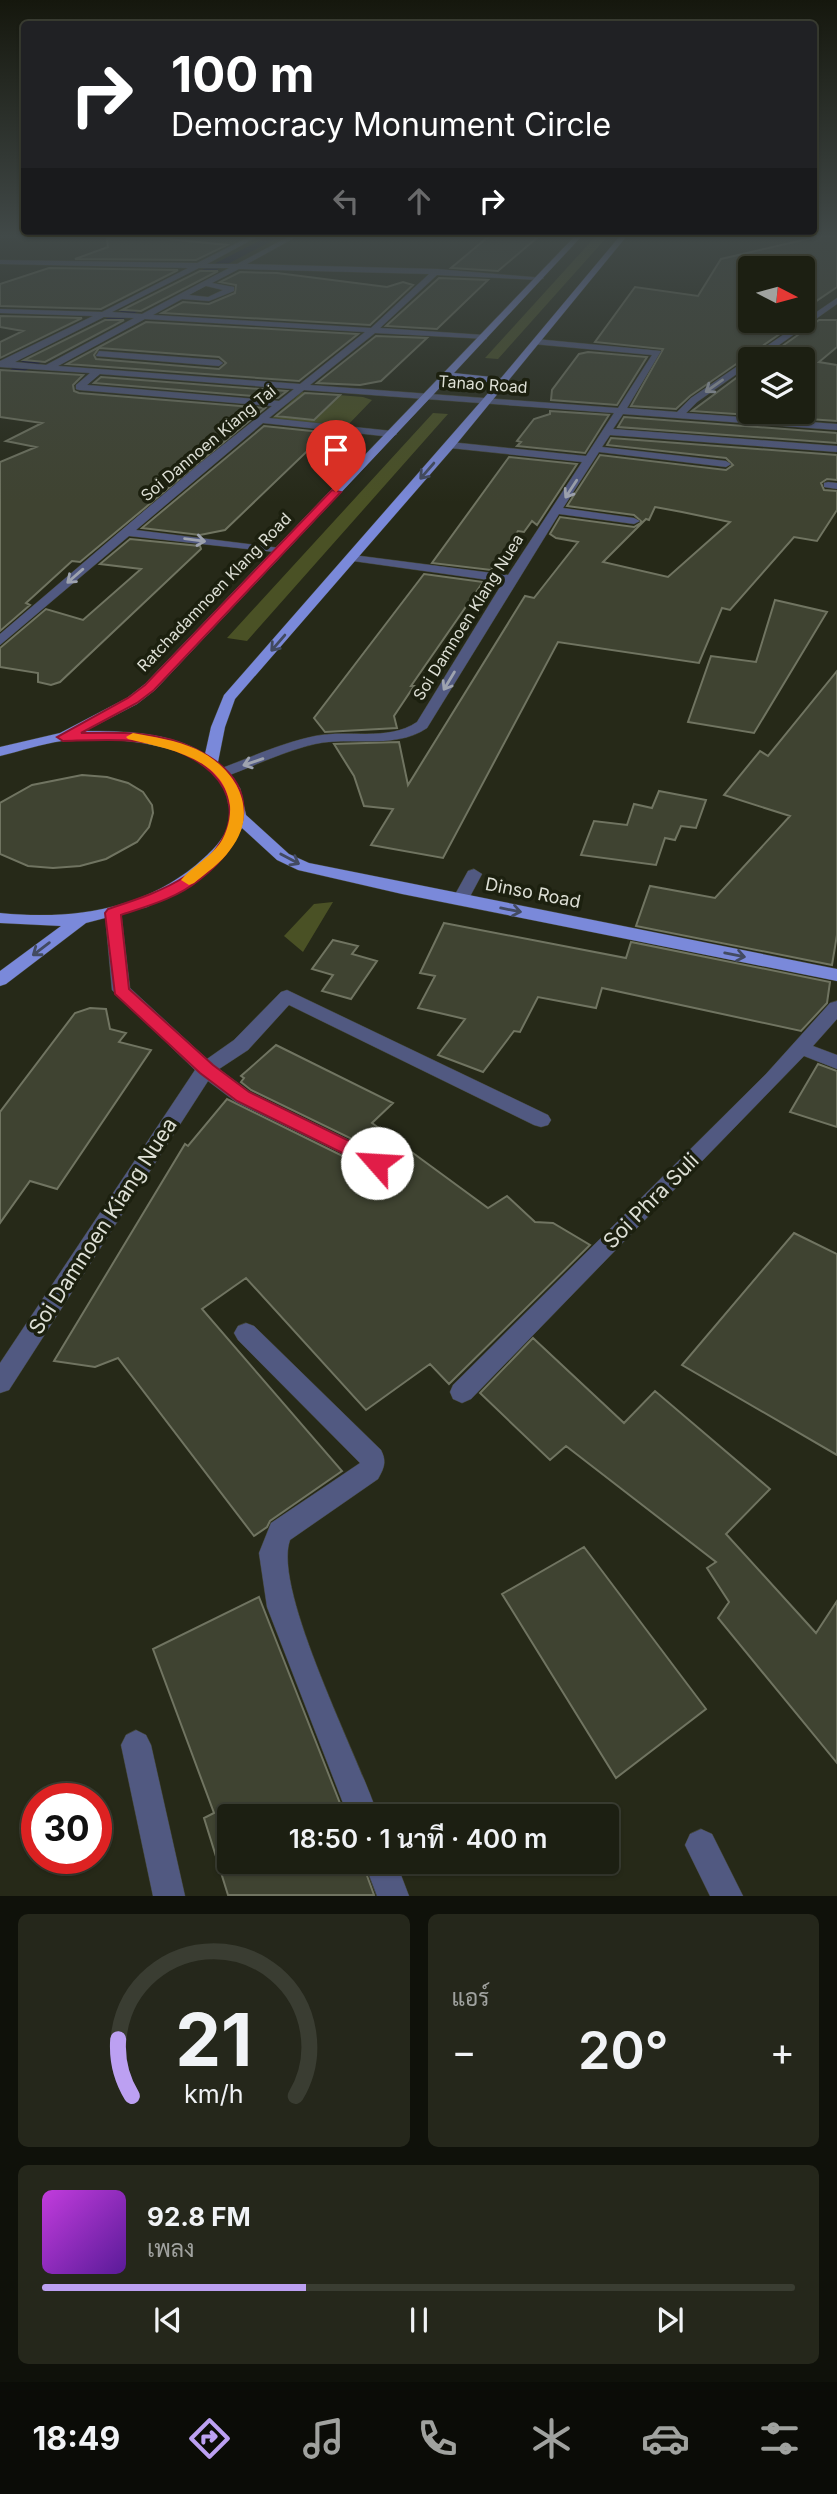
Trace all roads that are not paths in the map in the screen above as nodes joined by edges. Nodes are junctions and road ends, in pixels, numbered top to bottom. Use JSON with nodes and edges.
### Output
{"nodes":[{"id":1,"x":85,"y":325,"type":"edge"},
{"id":2,"x":128,"y":325,"type":"edge"},
{"id":3,"x":282,"y":325,"type":"edge"},
{"id":4,"x":378,"y":325,"type":"edge"},
{"id":5,"x":495,"y":325,"type":"edge"},
{"id":6,"x":550,"y":325,"type":"edge"},
{"id":7,"x":801,"y":325,"type":"edge"},
{"id":8,"x":372,"y":331,"type":"junction"},
{"id":9,"x":484,"y":337,"type":"junction"},
{"id":10,"x":536,"y":342,"type":"junction"},
{"id":11,"x":770,"y":347,"type":"edge"},
{"id":12,"x":99,"y":354,"type":"dead end"},
{"id":13,"x":123,"y":356,"type":"junction"},
{"id":14,"x":5,"y":365,"type":"edge"},
{"id":15,"x":47,"y":368,"type":"junction"},
{"id":16,"x":738,"y":370,"type":"edge"},
{"id":17,"x":101,"y":371,"type":"junction"},
{"id":18,"x":448,"y":375,"type":"junction"},
{"id":19,"x":202,"y":379,"type":"junction"},
{"id":20,"x":504,"y":381,"type":"junction"},
{"id":21,"x":302,"y":386,"type":"junction"},
{"id":22,"x":184,"y":395,"type":"junction"},
{"id":23,"x":429,"y":396,"type":"junction"},
{"id":24,"x":487,"y":400,"type":"junction"},
{"id":25,"x":280,"y":404,"type":"junction"},
{"id":26,"x":621,"y":411,"type":"junction"},
{"id":27,"x":679,"y":415,"type":"junction"},
{"id":28,"x":260,"y":420,"type":"junction"},
{"id":29,"x":738,"y":420,"type":"edge"},
{"id":30,"x":768,"y":424,"type":"edge"},
{"id":31,"x":796,"y":424,"type":"edge"},
{"id":32,"x":837,"y":427,"type":"edge"},
{"id":33,"x":609,"y":432,"type":"junction"},
{"id":34,"x":392,"y":434,"type":"junction"},
{"id":35,"x":766,"y":444,"type":"junction"},
{"id":36,"x":450,"y":445,"type":"junction"},
{"id":37,"x":837,"y":449,"type":"edge"},
{"id":38,"x":594,"y":454,"type":"junction"},
{"id":39,"x":726,"y":464,"type":"dead end"},
{"id":40,"x":557,"y":510,"type":"junction"},
{"id":41,"x":634,"y":522,"type":"dead end"},
{"id":42,"x":127,"y":532,"type":"junction"},
{"id":43,"x":280,"y":551,"type":"junction"},
{"id":44,"x":352,"y":558,"type":"junction"},
{"id":45,"x":511,"y":579,"type":"junction"},
{"id":46,"x":0,"y":641,"type":"edge"},
{"id":47,"x":63,"y":737,"type":"junction"},
{"id":48,"x":0,"y":752,"type":"edge"},
{"id":49,"x":216,"y":768,"type":"junction"},
{"id":50,"x":238,"y":816,"type":"junction"},
{"id":51,"x":474,"y":874,"type":"dead end"},
{"id":52,"x":460,"y":900,"type":"junction"},
{"id":53,"x":113,"y":913,"type":"junction"},
{"id":54,"x":0,"y":918,"type":"edge"},
{"id":55,"x":81,"y":919,"type":"junction"},
{"id":56,"x":837,"y":975,"type":"edge"},
{"id":57,"x":0,"y":980,"type":"edge"},
{"id":58,"x":837,"y":1007,"type":"edge"},
{"id":59,"x":801,"y":1048,"type":"junction"},
{"id":60,"x":837,"y":1062,"type":"edge"},
{"id":61,"x":206,"y":1069,"type":"junction"},
{"id":62,"x":541,"y":1120,"type":"dead end"},
{"id":63,"x":377,"y":1163,"type":"dead end"},
{"id":64,"x":246,"y":1333,"type":"dead end"},
{"id":65,"x":0,"y":1383,"type":"edge"},
{"id":66,"x":462,"y":1392,"type":"dead end"},
{"id":67,"x":136,"y":1745,"type":"dead end"},
{"id":68,"x":358,"y":1804,"type":"edge"},
{"id":69,"x":701,"y":1845,"type":"dead end"},
{"id":70,"x":385,"y":1874,"type":"edge"},
{"id":71,"x":169,"y":1895,"type":"edge"},
{"id":72,"x":393,"y":1895,"type":"edge"},
{"id":73,"x":727,"y":1895,"type":"edge"}],
"edges":[{"from":1,"to":14,"type":"street"},
{"from":2,"to":15,"type":"street"},
{"from":3,"to":8,"type":"street"},
{"from":4,"to":8,"type":"street","name":"Soi Dannoen Kiang Tai"},
{"from":5,"to":9,"type":"main road","name":"Ratchadamnoen Klang Road"},
{"from":6,"to":10,"type":"main road"},
{"from":7,"to":11,"type":"street"},
{"from":8,"to":9,"type":"street"},
{"from":8,"to":21,"type":"street","name":"Soi Dannoen Kiang Tai"},
{"from":9,"to":18,"type":"main road","name":"Ratchadamnoen Klang Road"},
{"from":10,"to":20,"type":"main road"},
{"from":10,"to":26,"type":"street","name":"Soi Damnoen Klang Nuea"},
{"from":12,"to":13,"type":"street"},
{"from":13,"to":17,"type":"street"},
{"from":13,"to":19,"type":"street"},
{"from":14,"to":15,"type":"street","name":"Tanao Road"},
{"from":15,"to":17,"type":"street","name":"Tanao Road"},
{"from":16,"to":27,"type":"street","one_way":true},
{"from":17,"to":19,"type":"street","name":"Tanao Road"},
{"from":17,"to":22,"type":"street"},
{"from":18,"to":20,"type":"main road"},
{"from":18,"to":23,"type":"main road","name":"Ratchadamnoen Klang Road"},
{"from":19,"to":21,"type":"street","name":"Tanao Road"},
{"from":19,"to":22,"type":"street"},
{"from":20,"to":24,"type":"main road"},
{"from":21,"to":23,"type":"street","name":"Tanao Road"},
{"from":21,"to":25,"type":"street","name":"Soi Dannoen Kiang Tai"},
{"from":22,"to":25,"type":"street"},
{"from":23,"to":24,"type":"street","name":"Tanao Road"},
{"from":23,"to":34,"type":"main road","name":"Ratchadamnoen Klang Road"},
{"from":24,"to":26,"type":"street","name":"Tanao Road"},
{"from":24,"to":36,"type":"main road"},
{"from":25,"to":28,"type":"street","name":"Soi Dannoen Kiang Tai"},
{"from":26,"to":27,"type":"street","name":"Tanao Road"},
{"from":26,"to":33,"type":"street","name":"Soi Damnoen Klang Nuea"},
{"from":27,"to":29,"type":"street","name":"Tanao Road"},
{"from":28,"to":34,"type":"street"},
{"from":28,"to":42,"type":"street","name":"Soi Dannoen Kiang Tai"},
{"from":30,"to":35,"type":"street"},
{"from":31,"to":32,"type":"street","name":"Tanao Road"},
{"from":33,"to":35,"type":"street"},
{"from":33,"to":38,"type":"street","name":"Soi Damnoen Klang Nuea"},
{"from":34,"to":43,"type":"main road","name":"Ratchadamnoen Klang Road"},
{"from":35,"to":37,"type":"street"},
{"from":36,"to":38,"type":"street"},
{"from":36,"to":44,"type":"main road","one_way":true},
{"from":38,"to":39,"type":"street"},
{"from":38,"to":40,"type":"street","name":"Soi Damnoen Klang Nuea","one_way":true},
{"from":40,"to":41,"type":"street"},
{"from":40,"to":45,"type":"street","name":"Soi Damnoen Klang Nuea"},
{"from":42,"to":43,"type":"street","one_way":true},
{"from":42,"to":46,"type":"street","name":"Soi Dannoen Kiang Tai","one_way":true},
{"from":43,"to":47,"type":"main road","name":"Ratchadamnoen Klang Road"},
{"from":44,"to":45,"type":"street"},
{"from":44,"to":49,"type":"main road","one_way":true},
{"from":45,"to":49,"type":"street","name":"Soi Damnoen Klang Nuea","one_way":true},
{"from":47,"to":48,"type":"main road"},
{"from":47,"to":49,"type":"main road"},
{"from":49,"to":50,"type":"main road"},
{"from":50,"to":52,"type":"main road","name":"Dinso Road","one_way":true},
{"from":50,"to":53,"type":"main road"},
{"from":51,"to":52,"type":"street"},
{"from":52,"to":56,"type":"main road","name":"Dinso Road","one_way":true},
{"from":53,"to":55,"type":"main road"},
{"from":53,"to":61,"type":"street"},
{"from":54,"to":55,"type":"main road"},
{"from":55,"to":57,"type":"main road","one_way":true},
{"from":58,"to":59,"type":"street","name":"Soi Phra Suli"},
{"from":59,"to":60,"type":"street"},
{"from":59,"to":66,"type":"street","name":"Soi Phra Suli"},
{"from":61,"to":62,"type":"street"},
{"from":61,"to":63,"type":"street"},
{"from":61,"to":65,"type":"street","name":"Soi Damnoen Kiang Nuea"},
{"from":64,"to":68,"type":"street"},
{"from":67,"to":71,"type":"street"},
{"from":69,"to":73,"type":"street"},
{"from":70,"to":72,"type":"street"}]}
